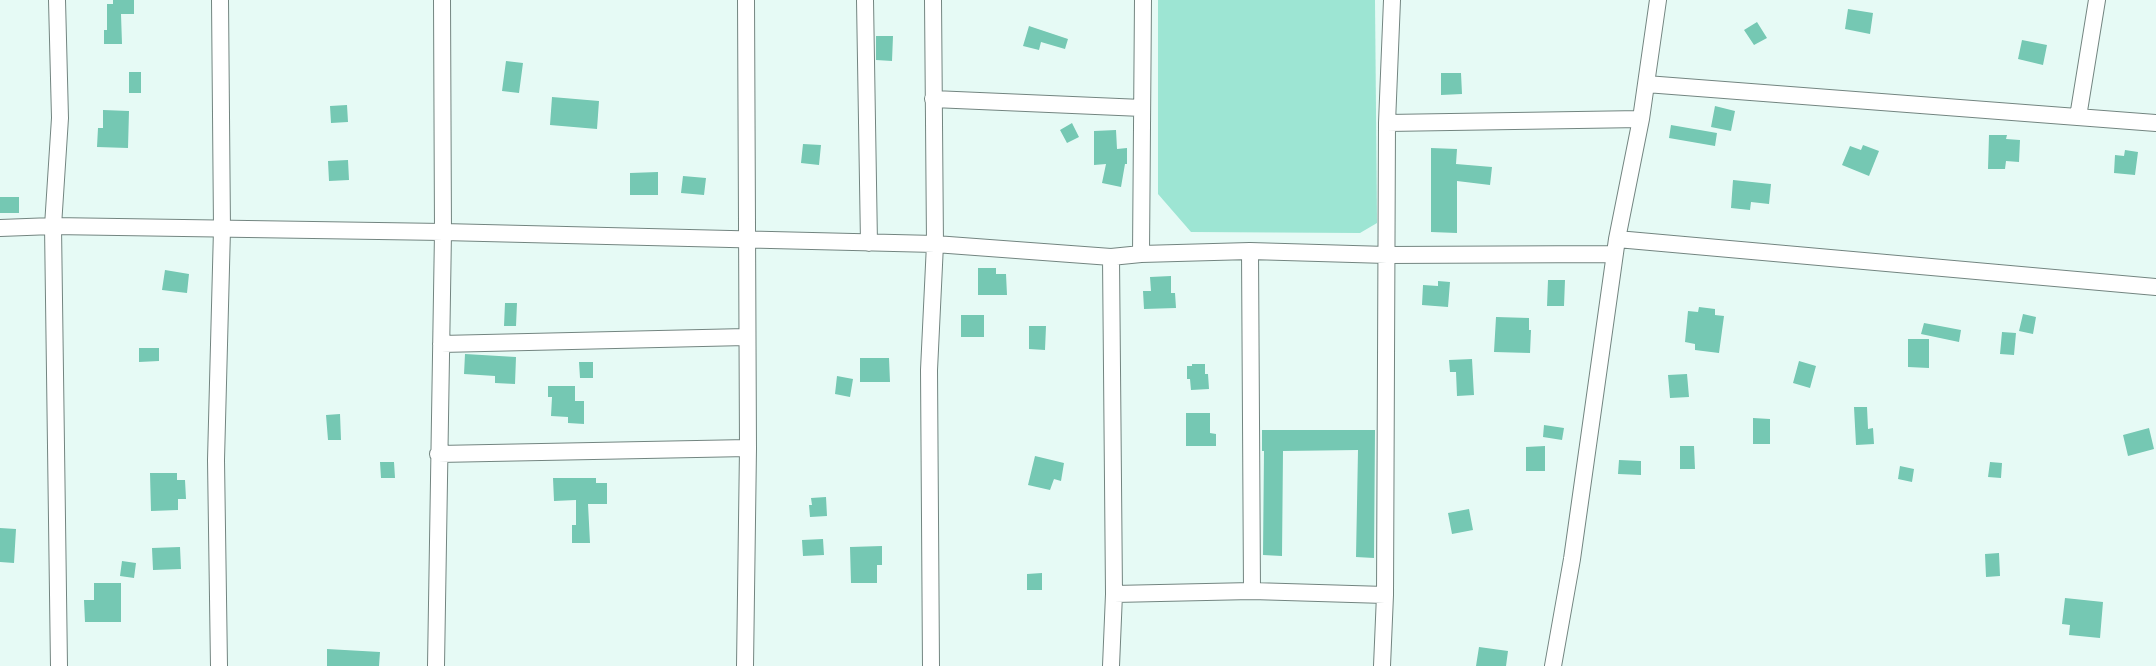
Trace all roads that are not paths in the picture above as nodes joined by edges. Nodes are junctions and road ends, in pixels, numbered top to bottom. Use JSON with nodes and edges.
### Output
{"nodes":[{"id":1,"x":57,"y":0,"type":"edge"},
{"id":2,"x":220,"y":0,"type":"edge"},
{"id":3,"x":442,"y":0,"type":"edge"},
{"id":4,"x":746,"y":0,"type":"edge"},
{"id":5,"x":865,"y":0,"type":"edge"},
{"id":6,"x":933,"y":0,"type":"edge"},
{"id":7,"x":1143,"y":0,"type":"edge"},
{"id":8,"x":1392,"y":0,"type":"edge"},
{"id":9,"x":1658,"y":0,"type":"edge"},
{"id":10,"x":2097,"y":0,"type":"edge"},
{"id":11,"x":1646,"y":84,"type":"junction"},
{"id":12,"x":933,"y":99,"type":"junction"},
{"id":13,"x":1142,"y":108,"type":"junction"},
{"id":14,"x":2078,"y":117,"type":"junction"},
{"id":15,"x":1641,"y":119,"type":"junction"},
{"id":16,"x":1387,"y":123,"type":"junction"},
{"id":17,"x":2156,"y":123,"type":"edge"},
{"id":18,"x":53,"y":226,"type":"junction"},
{"id":19,"x":0,"y":228,"type":"edge"},
{"id":20,"x":222,"y":229,"type":"junction"},
{"id":21,"x":443,"y":232,"type":"junction"},
{"id":22,"x":747,"y":241,"type":"junction"},
{"id":23,"x":869,"y":243,"type":"junction"},
{"id":24,"x":935,"y":244,"type":"junction"},
{"id":25,"x":1616,"y":247,"type":"junction"},
{"id":26,"x":1250,"y":251,"type":"junction"},
{"id":27,"x":1141,"y":254,"type":"junction"},
{"id":28,"x":1387,"y":255,"type":"junction"},
{"id":29,"x":1111,"y":257,"type":"junction"},
{"id":30,"x":2156,"y":287,"type":"edge"},
{"id":31,"x":746,"y":337,"type":"junction"},
{"id":32,"x":441,"y":344,"type":"junction"},
{"id":33,"x":748,"y":448,"type":"junction"},
{"id":34,"x":438,"y":454,"type":"junction"},
{"id":35,"x":1252,"y":591,"type":"junction"},
{"id":36,"x":1114,"y":594,"type":"junction"},
{"id":37,"x":1385,"y":595,"type":"junction"},
{"id":38,"x":59,"y":666,"type":"edge"},
{"id":39,"x":219,"y":666,"type":"edge"},
{"id":40,"x":436,"y":666,"type":"edge"},
{"id":41,"x":745,"y":666,"type":"edge"},
{"id":42,"x":931,"y":666,"type":"edge"},
{"id":43,"x":1111,"y":666,"type":"edge"},
{"id":44,"x":1382,"y":666,"type":"edge"},
{"id":45,"x":1553,"y":666,"type":"edge"}],
"edges":[{"from":1,"to":18,"type":"street"},
{"from":2,"to":20,"type":"street"},
{"from":3,"to":21,"type":"street"},
{"from":4,"to":22,"type":"street"},
{"from":5,"to":23,"type":"street"},
{"from":6,"to":12,"type":"street"},
{"from":7,"to":13,"type":"street"},
{"from":8,"to":16,"type":"street"},
{"from":9,"to":11,"type":"street"},
{"from":10,"to":14,"type":"street"},
{"from":11,"to":14,"type":"street"},
{"from":11,"to":15,"type":"street"},
{"from":12,"to":13,"type":"street"},
{"from":12,"to":24,"type":"street"},
{"from":13,"to":27,"type":"street"},
{"from":14,"to":17,"type":"street"},
{"from":15,"to":16,"type":"street"},
{"from":15,"to":25,"type":"street"},
{"from":16,"to":28,"type":"street"},
{"from":18,"to":19,"type":"street"},
{"from":18,"to":20,"type":"street"},
{"from":18,"to":38,"type":"street"},
{"from":20,"to":21,"type":"street"},
{"from":20,"to":39,"type":"street"},
{"from":21,"to":22,"type":"street"},
{"from":21,"to":32,"type":"street"},
{"from":22,"to":23,"type":"street"},
{"from":22,"to":31,"type":"street"},
{"from":23,"to":24,"type":"street"},
{"from":24,"to":29,"type":"street"},
{"from":24,"to":42,"type":"street"},
{"from":25,"to":28,"type":"street"},
{"from":25,"to":30,"type":"street"},
{"from":25,"to":45,"type":"street"},
{"from":26,"to":27,"type":"street"},
{"from":26,"to":28,"type":"street"},
{"from":26,"to":35,"type":"street"},
{"from":27,"to":29,"type":"street"},
{"from":28,"to":37,"type":"street"},
{"from":29,"to":36,"type":"street"},
{"from":31,"to":32,"type":"street"},
{"from":31,"to":33,"type":"street"},
{"from":32,"to":34,"type":"street"},
{"from":33,"to":34,"type":"street"},
{"from":33,"to":41,"type":"street"},
{"from":34,"to":40,"type":"street"},
{"from":35,"to":36,"type":"street"},
{"from":35,"to":37,"type":"street"},
{"from":36,"to":43,"type":"street"},
{"from":37,"to":44,"type":"street"}]}
